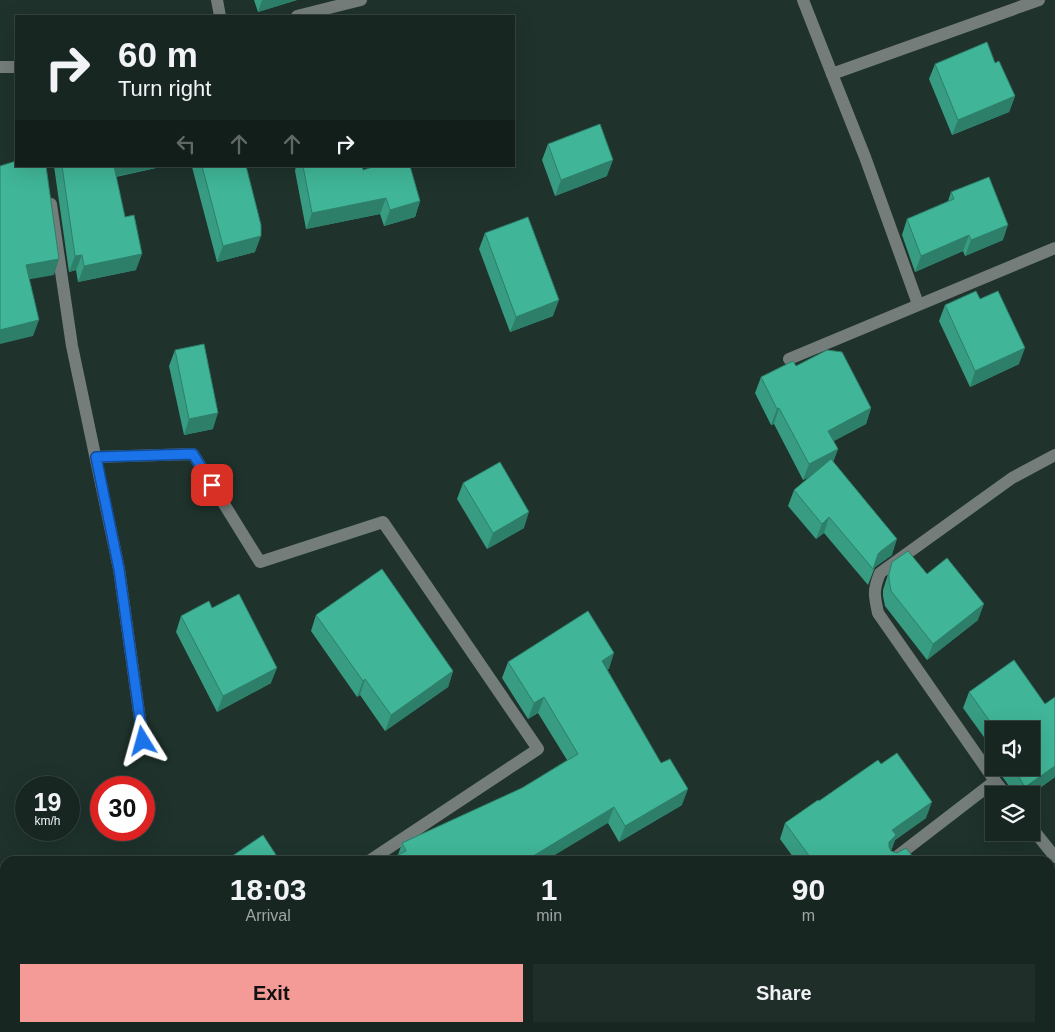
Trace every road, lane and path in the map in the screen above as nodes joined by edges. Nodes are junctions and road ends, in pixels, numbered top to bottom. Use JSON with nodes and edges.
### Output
{"nodes":[{"id":1,"x":216,"y":0,"type":"edge"},
{"id":2,"x":361,"y":0,"type":"edge"},
{"id":3,"x":803,"y":0,"type":"edge"},
{"id":4,"x":1039,"y":0,"type":"edge"},
{"id":5,"x":220,"y":15,"type":"edge"},
{"id":6,"x":301,"y":15,"type":"edge"},
{"id":7,"x":0,"y":67,"type":"edge"},
{"id":8,"x":15,"y":67,"type":"edge"},
{"id":9,"x":832,"y":74,"type":"junction"},
{"id":10,"x":50,"y":195,"type":"edge"},
{"id":11,"x":1055,"y":248,"type":"edge"},
{"id":12,"x":918,"y":304,"type":"junction"},
{"id":13,"x":789,"y":358,"type":"dead end"},
{"id":14,"x":1055,"y":455,"type":"edge"},
{"id":15,"x":96,"y":457,"type":"junction"},
{"id":16,"x":143,"y":741,"type":"dead end"},
{"id":17,"x":995,"y":781,"type":"junction"},
{"id":18,"x":999,"y":786,"type":"edge"},
{"id":19,"x":1040,"y":838,"type":"edge"},
{"id":20,"x":377,"y":856,"type":"edge"},
{"id":21,"x":898,"y":856,"type":"edge"},
{"id":22,"x":1054,"y":856,"type":"edge"}],
"edges":[{"from":1,"to":5,"type":"street"},
{"from":2,"to":6,"type":"street"},
{"from":3,"to":9,"type":"street"},
{"from":4,"to":9,"type":"street"},
{"from":7,"to":8,"type":"street"},
{"from":9,"to":12,"type":"street"},
{"from":10,"to":15,"type":"street"},
{"from":11,"to":12,"type":"street"},
{"from":12,"to":13,"type":"street"},
{"from":14,"to":17,"type":"street"},
{"from":15,"to":16,"type":"street"},
{"from":15,"to":20,"type":"street"},
{"from":17,"to":18,"type":"street"},
{"from":17,"to":21,"type":"street"},
{"from":19,"to":22,"type":"street"}]}
